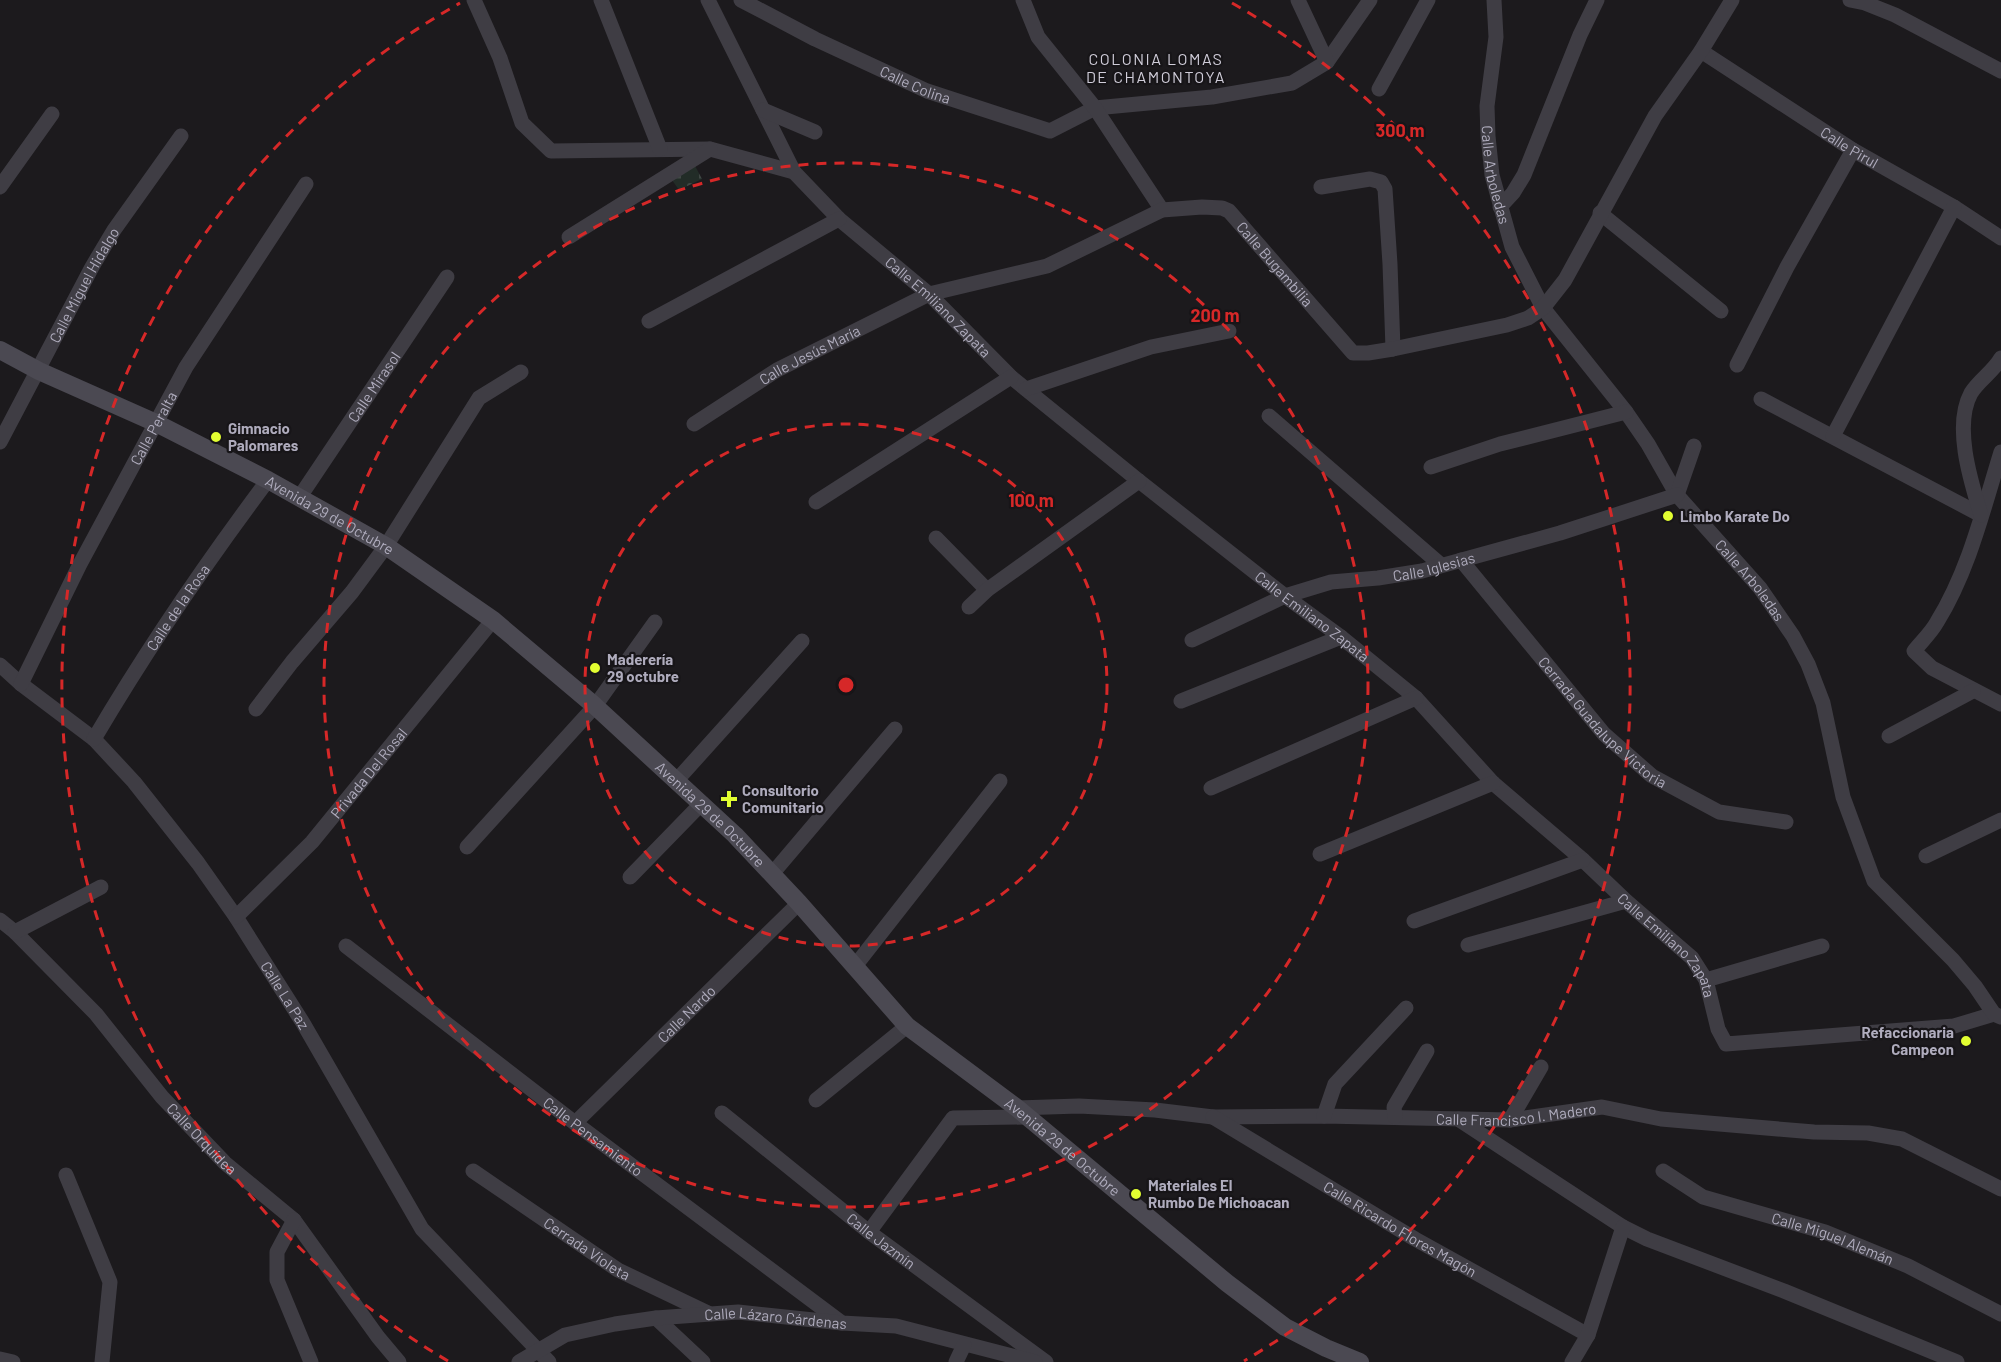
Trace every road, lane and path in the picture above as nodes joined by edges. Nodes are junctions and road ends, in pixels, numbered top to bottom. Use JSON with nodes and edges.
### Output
{"nodes":[{"id":1,"x":474,"y":0,"type":"edge"},
{"id":2,"x":601,"y":0,"type":"edge"},
{"id":3,"x":708,"y":0,"type":"edge"},
{"id":4,"x":741,"y":0,"type":"edge"},
{"id":5,"x":1023,"y":0,"type":"edge"},
{"id":6,"x":1298,"y":0,"type":"edge"},
{"id":7,"x":1370,"y":0,"type":"edge"},
{"id":8,"x":1428,"y":0,"type":"edge"},
{"id":9,"x":1494,"y":0,"type":"edge"},
{"id":10,"x":1597,"y":0,"type":"edge"},
{"id":11,"x":1732,"y":0,"type":"edge"},
{"id":12,"x":1860,"y":1,"type":"edge"},
{"id":13,"x":1701,"y":51,"type":"junction"},
{"id":14,"x":1327,"y":62,"type":"junction"},
{"id":15,"x":2001,"y":71,"type":"edge"},
{"id":16,"x":1379,"y":89,"type":"dead end"},
{"id":17,"x":1095,"y":108,"type":"junction"},
{"id":18,"x":763,"y":110,"type":"junction"},
{"id":19,"x":51,"y":114,"type":"dead end"},
{"id":20,"x":814,"y":132,"type":"dead end"},
{"id":21,"x":181,"y":136,"type":"dead end"},
{"id":22,"x":660,"y":148,"type":"junction"},
{"id":23,"x":710,"y":149,"type":"junction"},
{"id":24,"x":1853,"y":150,"type":"junction"},
{"id":25,"x":794,"y":172,"type":"junction"},
{"id":26,"x":306,"y":184,"type":"dead end"},
{"id":27,"x":0,"y":187,"type":"edge"},
{"id":28,"x":1321,"y":187,"type":"dead end"},
{"id":29,"x":1500,"y":207,"type":"junction"},
{"id":30,"x":1954,"y":207,"type":"junction"},
{"id":31,"x":1162,"y":210,"type":"junction"},
{"id":32,"x":1600,"y":213,"type":"junction"},
{"id":33,"x":839,"y":219,"type":"junction"},
{"id":34,"x":569,"y":237,"type":"dead end"},
{"id":35,"x":2001,"y":238,"type":"edge"},
{"id":36,"x":447,"y":277,"type":"dead end"},
{"id":37,"x":929,"y":294,"type":"junction"},
{"id":38,"x":1543,"y":308,"type":"junction"},
{"id":39,"x":1721,"y":311,"type":"dead end"},
{"id":40,"x":649,"y":321,"type":"dead end"},
{"id":41,"x":1229,"y":331,"type":"dead end"},
{"id":42,"x":1393,"y":349,"type":"junction"},
{"id":43,"x":0,"y":350,"type":"edge"},
{"id":44,"x":2001,"y":358,"type":"edge"},
{"id":45,"x":1737,"y":365,"type":"dead end"},
{"id":46,"x":39,"y":371,"type":"junction"},
{"id":47,"x":521,"y":372,"type":"dead end"},
{"id":48,"x":1011,"y":377,"type":"junction"},
{"id":49,"x":1026,"y":389,"type":"junction"},
{"id":50,"x":1761,"y":399,"type":"dead end"},
{"id":51,"x":1626,"y":412,"type":"junction"},
{"id":52,"x":1269,"y":416,"type":"dead end"},
{"id":53,"x":156,"y":423,"type":"junction"},
{"id":54,"x":694,"y":424,"type":"dead end"},
{"id":55,"x":1833,"y":436,"type":"junction"},
{"id":56,"x":0,"y":442,"type":"edge"},
{"id":57,"x":1694,"y":446,"type":"dead end"},
{"id":58,"x":2001,"y":452,"type":"edge"},
{"id":59,"x":1431,"y":467,"type":"dead end"},
{"id":60,"x":268,"y":480,"type":"junction"},
{"id":61,"x":1139,"y":482,"type":"junction"},
{"id":62,"x":1677,"y":495,"type":"junction"},
{"id":63,"x":299,"y":498,"type":"junction"},
{"id":64,"x":816,"y":502,"type":"dead end"},
{"id":65,"x":1982,"y":515,"type":"junction"},
{"id":66,"x":936,"y":538,"type":"dead end"},
{"id":67,"x":386,"y":546,"type":"junction"},
{"id":68,"x":1461,"y":560,"type":"junction"},
{"id":69,"x":1441,"y":565,"type":"junction"},
{"id":70,"x":987,"y":590,"type":"junction"},
{"id":71,"x":1286,"y":596,"type":"junction"},
{"id":72,"x":969,"y":607,"type":"dead end"},
{"id":73,"x":494,"y":620,"type":"junction"},
{"id":74,"x":655,"y":622,"type":"dead end"},
{"id":75,"x":1341,"y":637,"type":"junction"},
{"id":76,"x":1192,"y":640,"type":"dead end"},
{"id":77,"x":802,"y":641,"type":"dead end"},
{"id":78,"x":0,"y":665,"type":"edge"},
{"id":79,"x":21,"y":684,"type":"junction"},
{"id":80,"x":1973,"y":691,"type":"junction"},
{"id":81,"x":1416,"y":698,"type":"junction"},
{"id":82,"x":1181,"y":701,"type":"dead end"},
{"id":83,"x":2001,"y":704,"type":"edge"},
{"id":84,"x":595,"y":706,"type":"junction"},
{"id":85,"x":256,"y":709,"type":"dead end"},
{"id":86,"x":895,"y":729,"type":"dead end"},
{"id":87,"x":1889,"y":736,"type":"dead end"},
{"id":88,"x":93,"y":739,"type":"junction"},
{"id":89,"x":677,"y":780,"type":"junction"},
{"id":90,"x":1000,"y":781,"type":"dead end"},
{"id":91,"x":1493,"y":783,"type":"junction"},
{"id":92,"x":1211,"y":788,"type":"dead end"},
{"id":93,"x":702,"y":803,"type":"junction"},
{"id":94,"x":2001,"y":820,"type":"edge"},
{"id":95,"x":1786,"y":822,"type":"dead end"},
{"id":96,"x":467,"y":847,"type":"dead end"},
{"id":97,"x":1320,"y":854,"type":"dead end"},
{"id":98,"x":1926,"y":856,"type":"dead end"},
{"id":99,"x":1584,"y":860,"type":"junction"},
{"id":100,"x":772,"y":873,"type":"junction"},
{"id":101,"x":630,"y":877,"type":"dead end"},
{"id":102,"x":102,"y":887,"type":"dead end"},
{"id":103,"x":1626,"y":901,"type":"junction"},
{"id":104,"x":799,"y":903,"type":"junction"},
{"id":105,"x":236,"y":917,"type":"junction"},
{"id":106,"x":0,"y":920,"type":"edge"},
{"id":107,"x":1414,"y":921,"type":"dead end"},
{"id":108,"x":15,"y":932,"type":"junction"},
{"id":109,"x":1468,"y":945,"type":"dead end"},
{"id":110,"x":346,"y":946,"type":"dead end"},
{"id":111,"x":1822,"y":946,"type":"dead end"},
{"id":112,"x":855,"y":966,"type":"junction"},
{"id":113,"x":1706,"y":980,"type":"junction"},
{"id":114,"x":1406,"y":1008,"type":"dead end"},
{"id":115,"x":1998,"y":1016,"type":"edge"},
{"id":116,"x":906,"y":1026,"type":"junction"},
{"id":117,"x":1427,"y":1051,"type":"dead end"},
{"id":118,"x":1541,"y":1067,"type":"dead end"},
{"id":119,"x":816,"y":1100,"type":"dead end"},
{"id":120,"x":722,"y":1113,"type":"dead end"},
{"id":121,"x":1022,"y":1113,"type":"junction"},
{"id":122,"x":1324,"y":1116,"type":"junction"},
{"id":123,"x":1213,"y":1117,"type":"junction"},
{"id":124,"x":1395,"y":1117,"type":"junction"},
{"id":125,"x":1458,"y":1119,"type":"junction"},
{"id":126,"x":1510,"y":1120,"type":"junction"},
{"id":127,"x":575,"y":1123,"type":"junction"},
{"id":128,"x":473,"y":1171,"type":"dead end"},
{"id":129,"x":1663,"y":1171,"type":"dead end"},
{"id":130,"x":66,"y":1175,"type":"dead end"},
{"id":131,"x":2001,"y":1189,"type":"edge"},
{"id":132,"x":294,"y":1220,"type":"junction"},
{"id":133,"x":1623,"y":1227,"type":"junction"},
{"id":134,"x":869,"y":1232,"type":"junction"},
{"id":135,"x":710,"y":1314,"type":"junction"},
{"id":136,"x":2001,"y":1314,"type":"edge"},
{"id":137,"x":656,"y":1318,"type":"junction"},
{"id":138,"x":842,"y":1323,"type":"junction"},
{"id":139,"x":1588,"y":1335,"type":"junction"},
{"id":140,"x":964,"y":1345,"type":"junction"},
{"id":141,"x":537,"y":1351,"type":"junction"},
{"id":142,"x":0,"y":1359,"type":"edge"},
{"id":143,"x":13,"y":1362,"type":"edge"},
{"id":144,"x":102,"y":1362,"type":"edge"},
{"id":145,"x":311,"y":1362,"type":"edge"},
{"id":146,"x":399,"y":1362,"type":"edge"},
{"id":147,"x":519,"y":1362,"type":"edge"},
{"id":148,"x":549,"y":1362,"type":"edge"},
{"id":149,"x":703,"y":1362,"type":"edge"},
{"id":150,"x":956,"y":1362,"type":"edge"},
{"id":151,"x":1035,"y":1362,"type":"edge"},
{"id":152,"x":1046,"y":1362,"type":"edge"},
{"id":153,"x":1360,"y":1362,"type":"edge"},
{"id":154,"x":1572,"y":1362,"type":"edge"},
{"id":155,"x":1957,"y":1362,"type":"edge"}],
"edges":[{"from":1,"to":22,"type":"street"},
{"from":2,"to":22,"type":"street"},
{"from":3,"to":18,"type":"street","name":"Calle Emiliano Zapata"},
{"from":4,"to":17,"type":"street","name":"Calle Colina"},
{"from":5,"to":17,"type":"street"},
{"from":6,"to":14,"type":"street"},
{"from":7,"to":14,"type":"street"},
{"from":8,"to":16,"type":"street"},
{"from":9,"to":29,"type":"street","name":"Calle Arboledas"},
{"from":10,"to":29,"type":"street"},
{"from":11,"to":13,"type":"street"},
{"from":12,"to":15,"type":"street"},
{"from":13,"to":24,"type":"street","name":"Calle Pirul"},
{"from":13,"to":32,"type":"street"},
{"from":14,"to":17,"type":"street"},
{"from":17,"to":31,"type":"street"},
{"from":18,"to":20,"type":"street"},
{"from":18,"to":25,"type":"street","name":"Calle Emiliano Zapata"},
{"from":19,"to":27,"type":"street"},
{"from":21,"to":46,"type":"street","name":"Calle Miguel Hidalgo"},
{"from":22,"to":23,"type":"street"},
{"from":23,"to":25,"type":"street"},
{"from":23,"to":34,"type":"street"},
{"from":24,"to":30,"type":"street","name":"Calle Pirul"},
{"from":24,"to":45,"type":"street"},
{"from":25,"to":33,"type":"street","name":"Calle Emiliano Zapata"},
{"from":26,"to":53,"type":"street","name":"Calle Peralta"},
{"from":28,"to":42,"type":"street"},
{"from":29,"to":38,"type":"street","name":"Calle Arboledas"},
{"from":30,"to":35,"type":"street","name":"Calle Pirul"},
{"from":30,"to":55,"type":"street"},
{"from":31,"to":37,"type":"street","name":"Calle Bugambilia"},
{"from":31,"to":42,"type":"street","name":"Calle Bugambilia"},
{"from":32,"to":38,"type":"street"},
{"from":32,"to":39,"type":"street"},
{"from":33,"to":37,"type":"street","name":"Calle Emiliano Zapata"},
{"from":33,"to":40,"type":"street"},
{"from":36,"to":63,"type":"street","name":"Calle Mirasol"},
{"from":37,"to":48,"type":"street","name":"Calle Emiliano Zapata"},
{"from":37,"to":54,"type":"street","name":"Calle Jesús María"},
{"from":38,"to":42,"type":"street","name":"Calle Bugambilia"},
{"from":38,"to":51,"type":"street","name":"Calle Arboledas"},
{"from":41,"to":49,"type":"street"},
{"from":43,"to":46,"type":"street","name":"Avenida 29 de Octubre"},
{"from":44,"to":65,"type":"street"},
{"from":46,"to":53,"type":"street","name":"Avenida 29 de Octubre"},
{"from":46,"to":56,"type":"street","name":"Calle Miguel Hidalgo"},
{"from":47,"to":67,"type":"street"},
{"from":48,"to":49,"type":"street","name":"Calle Emiliano Zapata"},
{"from":48,"to":64,"type":"street"},
{"from":49,"to":61,"type":"street","name":"Calle Emiliano Zapata"},
{"from":50,"to":55,"type":"street"},
{"from":51,"to":59,"type":"street"},
{"from":51,"to":62,"type":"street","name":"Calle Arboledas"},
{"from":52,"to":69,"type":"street"},
{"from":53,"to":60,"type":"street","name":"Avenida 29 de Octubre"},
{"from":53,"to":79,"type":"street","name":"Calle Peralta"},
{"from":55,"to":65,"type":"street"},
{"from":57,"to":62,"type":"street"},
{"from":58,"to":65,"type":"street"},
{"from":60,"to":63,"type":"street","name":"Avenida 29 de Octubre"},
{"from":60,"to":88,"type":"street","name":"Calle de la Rosa"},
{"from":61,"to":70,"type":"street"},
{"from":61,"to":71,"type":"street","name":"Calle Emiliano Zapata"},
{"from":62,"to":68,"type":"street","name":"Calle Iglesias"},
{"from":62,"to":115,"type":"street","name":"Calle Arboledas"},
{"from":63,"to":67,"type":"street","name":"Avenida 29 de Octubre"},
{"from":65,"to":80,"type":"street"},
{"from":66,"to":70,"type":"street"},
{"from":67,"to":73,"type":"street","name":"Avenida 29 de Octubre"},
{"from":67,"to":85,"type":"street"},
{"from":68,"to":69,"type":"street","name":"Calle Iglesias"},
{"from":68,"to":95,"type":"street","name":"Cerrada Guadalupe Victoria"},
{"from":69,"to":71,"type":"street","name":"Calle Iglesias"},
{"from":70,"to":72,"type":"street"},
{"from":71,"to":75,"type":"street","name":"Calle Emiliano Zapata"},
{"from":71,"to":76,"type":"street","name":"Calle Iglesias"},
{"from":73,"to":84,"type":"street","name":"Avenida 29 de Octubre"},
{"from":73,"to":105,"type":"street","name":"Privada Del Rosal"},
{"from":74,"to":84,"type":"street"},
{"from":75,"to":81,"type":"street","name":"Calle Emiliano Zapata"},
{"from":75,"to":82,"type":"street"},
{"from":77,"to":89,"type":"street"},
{"from":78,"to":79,"type":"street","name":"Calle La Paz"},
{"from":79,"to":88,"type":"street","name":"Calle La Paz"},
{"from":80,"to":83,"type":"street"},
{"from":80,"to":87,"type":"street"},
{"from":81,"to":91,"type":"street","name":"Calle Emiliano Zapata"},
{"from":81,"to":92,"type":"street"},
{"from":84,"to":89,"type":"street","name":"Avenida 29 de Octubre"},
{"from":84,"to":96,"type":"street"},
{"from":86,"to":100,"type":"street"},
{"from":88,"to":105,"type":"street","name":"Calle La Paz"},
{"from":89,"to":93,"type":"street","name":"Avenida 29 de Octubre"},
{"from":90,"to":112,"type":"street"},
{"from":91,"to":97,"type":"street"},
{"from":91,"to":99,"type":"street","name":"Calle Emiliano Zapata"},
{"from":93,"to":100,"type":"street","name":"Avenida 29 de Octubre"},
{"from":93,"to":101,"type":"street"},
{"from":94,"to":98,"type":"street"},
{"from":99,"to":103,"type":"street","name":"Calle Emiliano Zapata"},
{"from":99,"to":107,"type":"street"},
{"from":100,"to":104,"type":"street","name":"Avenida 29 de Octubre"},
{"from":102,"to":108,"type":"street"},
{"from":103,"to":109,"type":"street"},
{"from":103,"to":113,"type":"street","name":"Calle Emiliano Zapata"},
{"from":104,"to":112,"type":"street","name":"Avenida 29 de Octubre"},
{"from":104,"to":127,"type":"street","name":"Calle Nardo"},
{"from":105,"to":141,"type":"street","name":"Calle La Paz"},
{"from":106,"to":108,"type":"street","name":"Calle Orquídea"},
{"from":108,"to":132,"type":"street","name":"Calle Orquídea"},
{"from":110,"to":127,"type":"street","name":"Calle Pensamiento"},
{"from":111,"to":113,"type":"street"},
{"from":112,"to":116,"type":"street","name":"Avenida 29 de Octubre"},
{"from":113,"to":115,"type":"street","name":"Calle Emiliano Zapata"},
{"from":114,"to":122,"type":"street"},
{"from":116,"to":119,"type":"street"},
{"from":116,"to":121,"type":"street","name":"Avenida 29 de Octubre"},
{"from":117,"to":124,"type":"street"},
{"from":118,"to":126,"type":"street"},
{"from":120,"to":134,"type":"street","name":"Calle Jazmín"},
{"from":121,"to":123,"type":"street","name":"Calle Francisco I. Madero"},
{"from":121,"to":134,"type":"street","name":"Calle Francisco I. Madero"},
{"from":121,"to":153,"type":"street","name":"Avenida 29 de Octubre"},
{"from":122,"to":123,"type":"street","name":"Calle Francisco I. Madero"},
{"from":122,"to":124,"type":"street","name":"Calle Francisco I. Madero"},
{"from":123,"to":139,"type":"street","name":"Calle Ricardo Flores Magón"},
{"from":124,"to":125,"type":"street","name":"Calle Francisco I. Madero"},
{"from":125,"to":126,"type":"street","name":"Calle Francisco I. Madero"},
{"from":125,"to":133,"type":"street"},
{"from":126,"to":131,"type":"street","name":"Calle Francisco I. Madero"},
{"from":127,"to":138,"type":"street","name":"Calle Pensamiento"},
{"from":128,"to":135,"type":"street","name":"Cerrada Violeta"},
{"from":129,"to":136,"type":"street","name":"Calle Miguel Alemán"},
{"from":130,"to":144,"type":"street"},
{"from":132,"to":145,"type":"street"},
{"from":132,"to":146,"type":"street","name":"Calle Orquídea"},
{"from":133,"to":139,"type":"street"},
{"from":133,"to":155,"type":"street"},
{"from":134,"to":152,"type":"street","name":"Calle Jazmín"},
{"from":135,"to":137,"type":"street","name":"Calle Lázaro Cárdenas"},
{"from":135,"to":138,"type":"street","name":"Calle Lázaro Cárdenas"},
{"from":137,"to":141,"type":"street","name":"Calle Lázaro Cárdenas"},
{"from":137,"to":149,"type":"street"},
{"from":138,"to":140,"type":"street","name":"Calle Lázaro Cárdenas"},
{"from":139,"to":154,"type":"street"},
{"from":140,"to":150,"type":"street"},
{"from":140,"to":151,"type":"street","name":"Calle Lázaro Cárdenas"},
{"from":141,"to":147,"type":"street","name":"Calle Lázaro Cárdenas"},
{"from":141,"to":148,"type":"street","name":"Calle La Paz"},
{"from":142,"to":143,"type":"street"}]}
